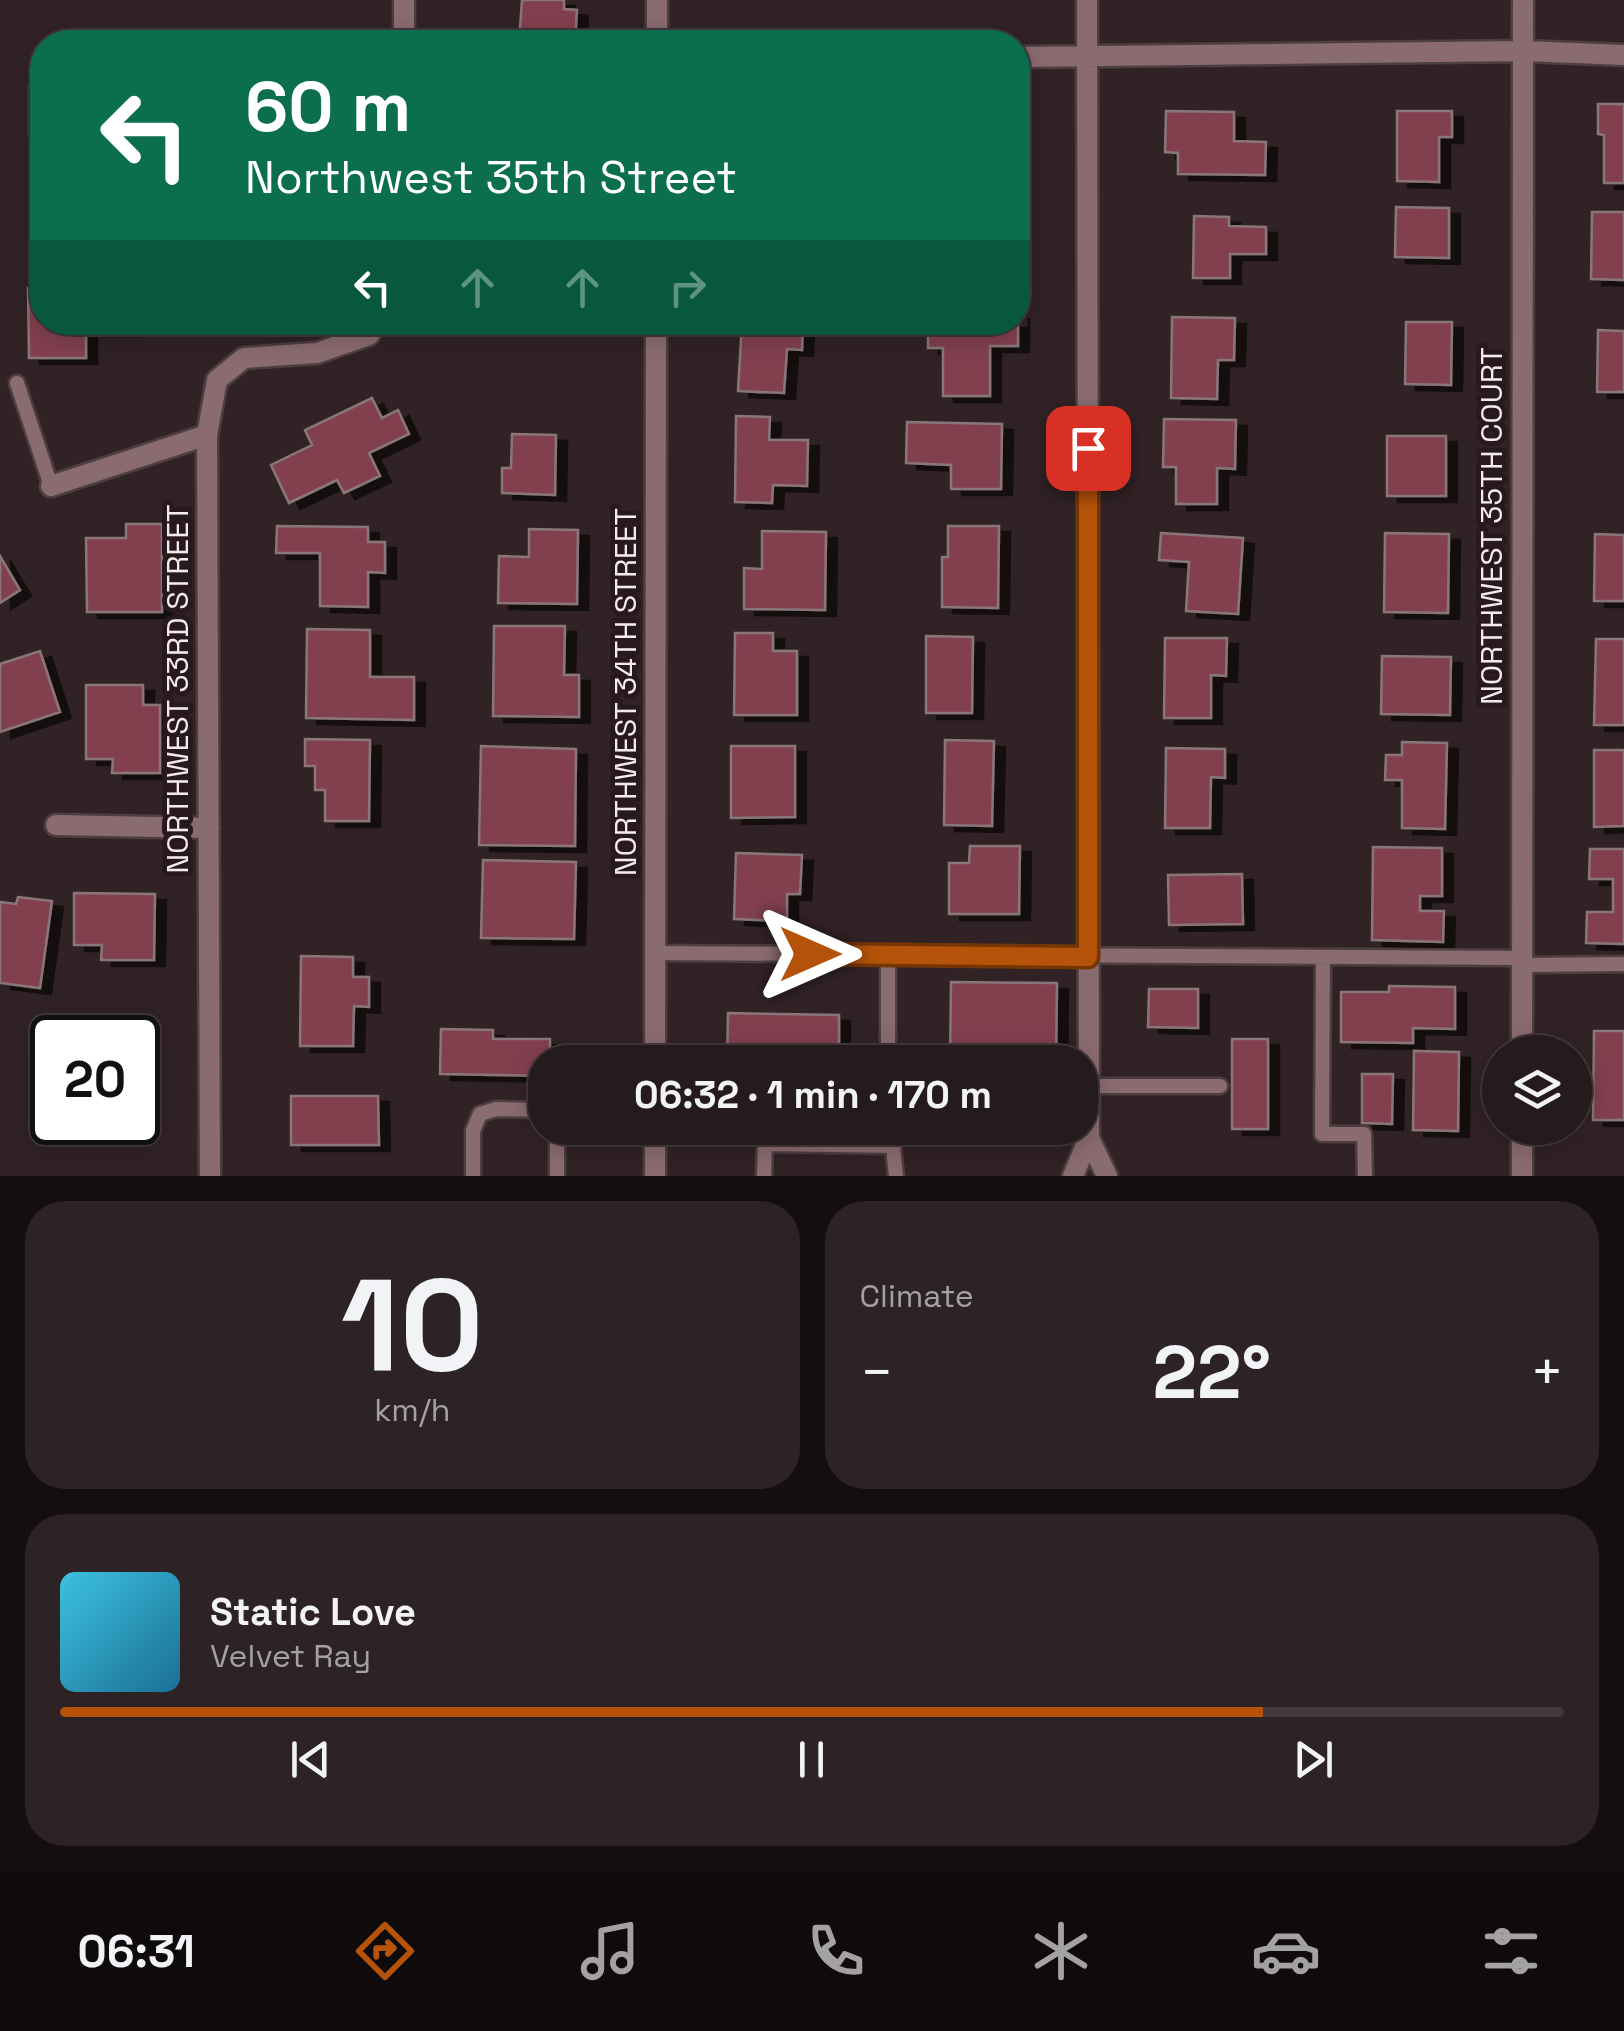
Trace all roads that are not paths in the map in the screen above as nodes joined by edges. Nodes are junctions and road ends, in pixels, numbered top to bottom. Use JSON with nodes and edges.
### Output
{"nodes":[{"id":1,"x":404,"y":0,"type":"edge"},
{"id":2,"x":657,"y":0,"type":"edge"},
{"id":3,"x":1087,"y":0,"type":"edge"},
{"id":4,"x":1523,"y":0,"type":"edge"},
{"id":5,"x":404,"y":30,"type":"edge"},
{"id":6,"x":657,"y":30,"type":"edge"},
{"id":7,"x":1522,"y":52,"type":"junction"},
{"id":8,"x":1624,"y":55,"type":"edge"},
{"id":9,"x":1030,"y":57,"type":"edge"},
{"id":10,"x":1087,"y":58,"type":"junction"},
{"id":11,"x":369,"y":335,"type":"edge"},
{"id":12,"x":656,"y":335,"type":"edge"},
{"id":13,"x":17,"y":383,"type":"dead end"},
{"id":14,"x":207,"y":435,"type":"junction"},
{"id":15,"x":51,"y":486,"type":"joint"},
{"id":16,"x":56,"y":824,"type":"dead end"},
{"id":17,"x":208,"y":828,"type":"junction"},
{"id":18,"x":655,"y":953,"type":"junction"},
{"id":19,"x":888,"y":955,"type":"junction"},
{"id":20,"x":1088,"y":957,"type":"junction"},
{"id":21,"x":1323,"y":957,"type":"junction"},
{"id":22,"x":1522,"y":961,"type":"junction"},
{"id":23,"x":1624,"y":964,"type":"edge"},
{"id":24,"x":1522,"y":1035,"type":"edge"},
{"id":25,"x":655,"y":1045,"type":"edge"},
{"id":26,"x":888,"y":1045,"type":"edge"},
{"id":27,"x":1088,"y":1045,"type":"edge"},
{"id":28,"x":1098,"y":1086,"type":"edge"},
{"id":29,"x":1220,"y":1086,"type":"dead end"},
{"id":30,"x":528,"y":1110,"type":"edge"},
{"id":31,"x":558,"y":1145,"type":"edge"},
{"id":32,"x":655,"y":1145,"type":"edge"},
{"id":33,"x":1086,"y":1145,"type":"edge"},
{"id":34,"x":1092,"y":1145,"type":"edge"},
{"id":35,"x":1522,"y":1145,"type":"edge"},
{"id":36,"x":894,"y":1146,"type":"joint"},
{"id":37,"x":210,"y":1176,"type":"edge"},
{"id":38,"x":473,"y":1176,"type":"edge"},
{"id":39,"x":557,"y":1176,"type":"edge"},
{"id":40,"x":655,"y":1176,"type":"edge"},
{"id":41,"x":764,"y":1176,"type":"edge"},
{"id":42,"x":896,"y":1176,"type":"edge"},
{"id":43,"x":1073,"y":1176,"type":"edge"},
{"id":44,"x":1107,"y":1176,"type":"edge"},
{"id":45,"x":1364,"y":1176,"type":"edge"},
{"id":46,"x":1522,"y":1176,"type":"edge"}],
"edges":[{"from":1,"to":5,"type":"street"},
{"from":2,"to":6,"type":"street"},
{"from":3,"to":10,"type":"street"},
{"from":4,"to":7,"type":"street","name":"NORTHWEST 35TH COURT"},
{"from":7,"to":8,"type":"street"},
{"from":7,"to":10,"type":"street"},
{"from":7,"to":22,"type":"street","name":"NORTHWEST 35TH COURT"},
{"from":9,"to":10,"type":"street"},
{"from":10,"to":20,"type":"street"},
{"from":11,"to":14,"type":"street","name":"NORTHWEST 33RD STREET"},
{"from":12,"to":18,"type":"street","name":"NORTHWEST 34TH STREET"},
{"from":13,"to":15,"type":"lane"},
{"from":14,"to":15,"type":"street"},
{"from":14,"to":17,"type":"street","name":"NORTHWEST 33RD STREET"},
{"from":16,"to":17,"type":"street"},
{"from":17,"to":37,"type":"street","name":"NORTHWEST 33RD STREET"},
{"from":18,"to":19,"type":"lane"},
{"from":18,"to":25,"type":"street","name":"NORTHWEST 34TH STREET"},
{"from":19,"to":20,"type":"lane"},
{"from":19,"to":26,"type":"lane"},
{"from":20,"to":21,"type":"lane"},
{"from":20,"to":27,"type":"street"},
{"from":21,"to":22,"type":"lane"},
{"from":21,"to":45,"type":"lane"},
{"from":22,"to":23,"type":"lane"},
{"from":22,"to":24,"type":"street","name":"NORTHWEST 35TH COURT"},
{"from":28,"to":29,"type":"lane"},
{"from":30,"to":38,"type":"lane"},
{"from":31,"to":39,"type":"lane"},
{"from":32,"to":40,"type":"street"},
{"from":33,"to":43,"type":"street"},
{"from":34,"to":44,"type":"street"},
{"from":35,"to":46,"type":"street"},
{"from":36,"to":41,"type":"lane"},
{"from":36,"to":42,"type":"lane"}]}
